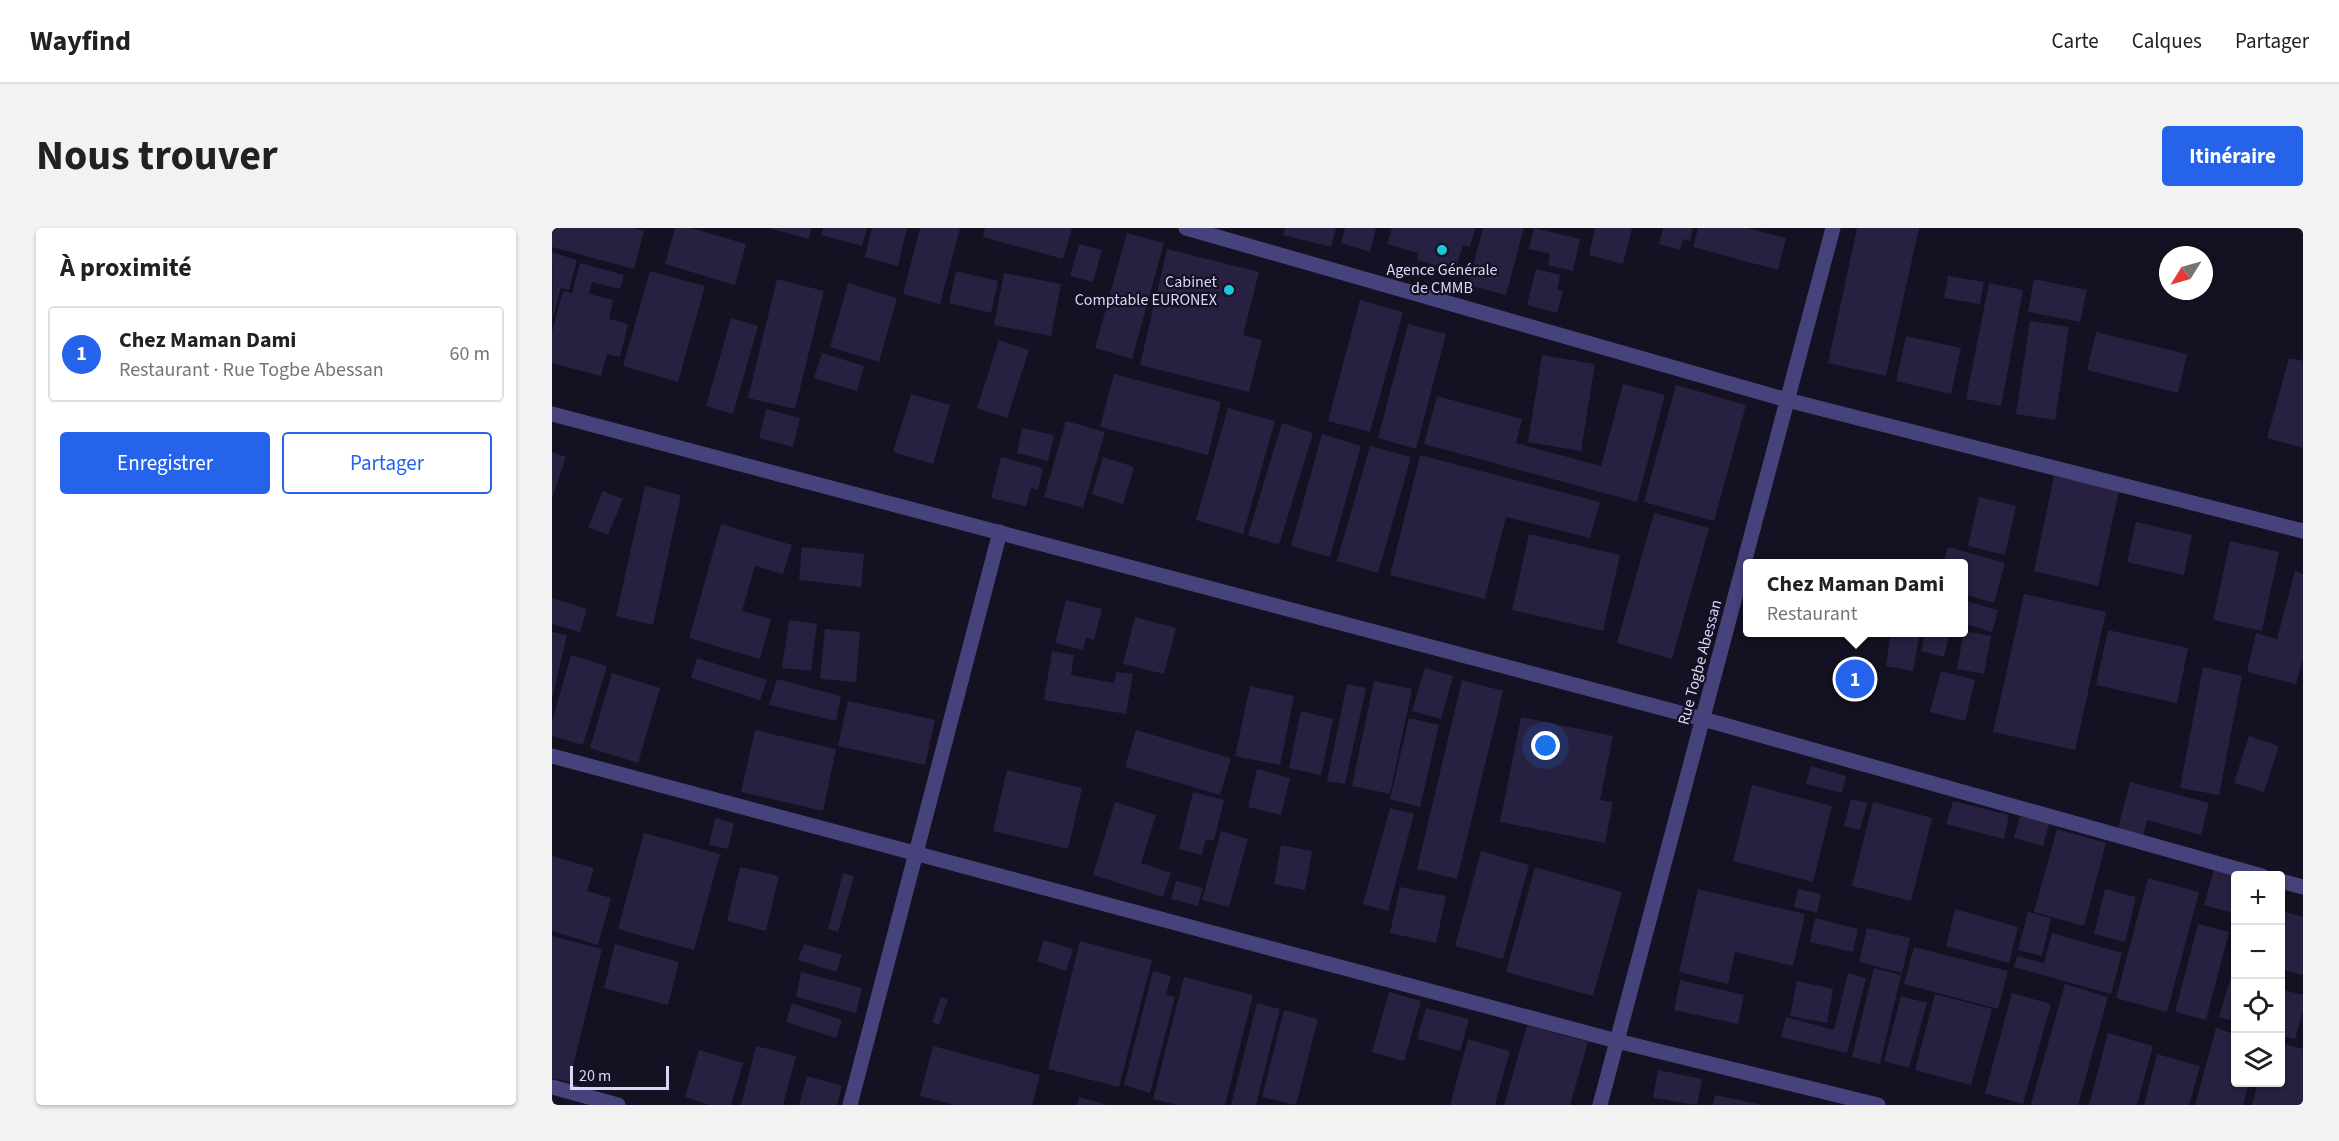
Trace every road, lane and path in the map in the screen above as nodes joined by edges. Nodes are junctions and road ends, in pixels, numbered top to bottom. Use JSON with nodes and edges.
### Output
{"nodes":[{"id":1,"x":1185,"y":228,"type":"edge"},
{"id":2,"x":1833,"y":228,"type":"edge"},
{"id":3,"x":1787,"y":400,"type":"junction"},
{"id":4,"x":552,"y":414,"type":"edge"},
{"id":5,"x":1000,"y":531,"type":"junction"},
{"id":6,"x":2303,"y":531,"type":"edge"},
{"id":7,"x":1745,"y":559,"type":"edge"},
{"id":8,"x":1743,"y":567,"type":"edge"},
{"id":9,"x":1703,"y":719,"type":"junction"},
{"id":10,"x":552,"y":756,"type":"edge"},
{"id":11,"x":918,"y":854,"type":"junction"},
{"id":12,"x":2244,"y":871,"type":"edge"},
{"id":13,"x":2285,"y":882,"type":"edge"},
{"id":14,"x":2303,"y":887,"type":"edge"},
{"id":15,"x":1617,"y":1041,"type":"junction"},
{"id":16,"x":552,"y":1087,"type":"edge"},
{"id":17,"x":618,"y":1105,"type":"edge"},
{"id":18,"x":850,"y":1105,"type":"edge"},
{"id":19,"x":1600,"y":1105,"type":"edge"},
{"id":20,"x":1878,"y":1105,"type":"edge"}],
"edges":[{"from":1,"to":3,"type":"street"},
{"from":2,"to":3,"type":"street","name":"Rue Togbe Abessan"},
{"from":3,"to":6,"type":"street"},
{"from":3,"to":7,"type":"street","name":"Rue Togbe Abessan"},
{"from":4,"to":5,"type":"street"},
{"from":5,"to":9,"type":"street"},
{"from":5,"to":11,"type":"street"},
{"from":8,"to":9,"type":"street","name":"Rue Togbe Abessan"},
{"from":9,"to":12,"type":"street"},
{"from":9,"to":15,"type":"street","name":"Rue Togbe Abessan"},
{"from":10,"to":11,"type":"street"},
{"from":11,"to":15,"type":"street"},
{"from":11,"to":18,"type":"street"},
{"from":13,"to":14,"type":"street"},
{"from":15,"to":19,"type":"street","name":"Rue Togbe Abessan"},
{"from":15,"to":20,"type":"street"},
{"from":16,"to":17,"type":"street"}]}
